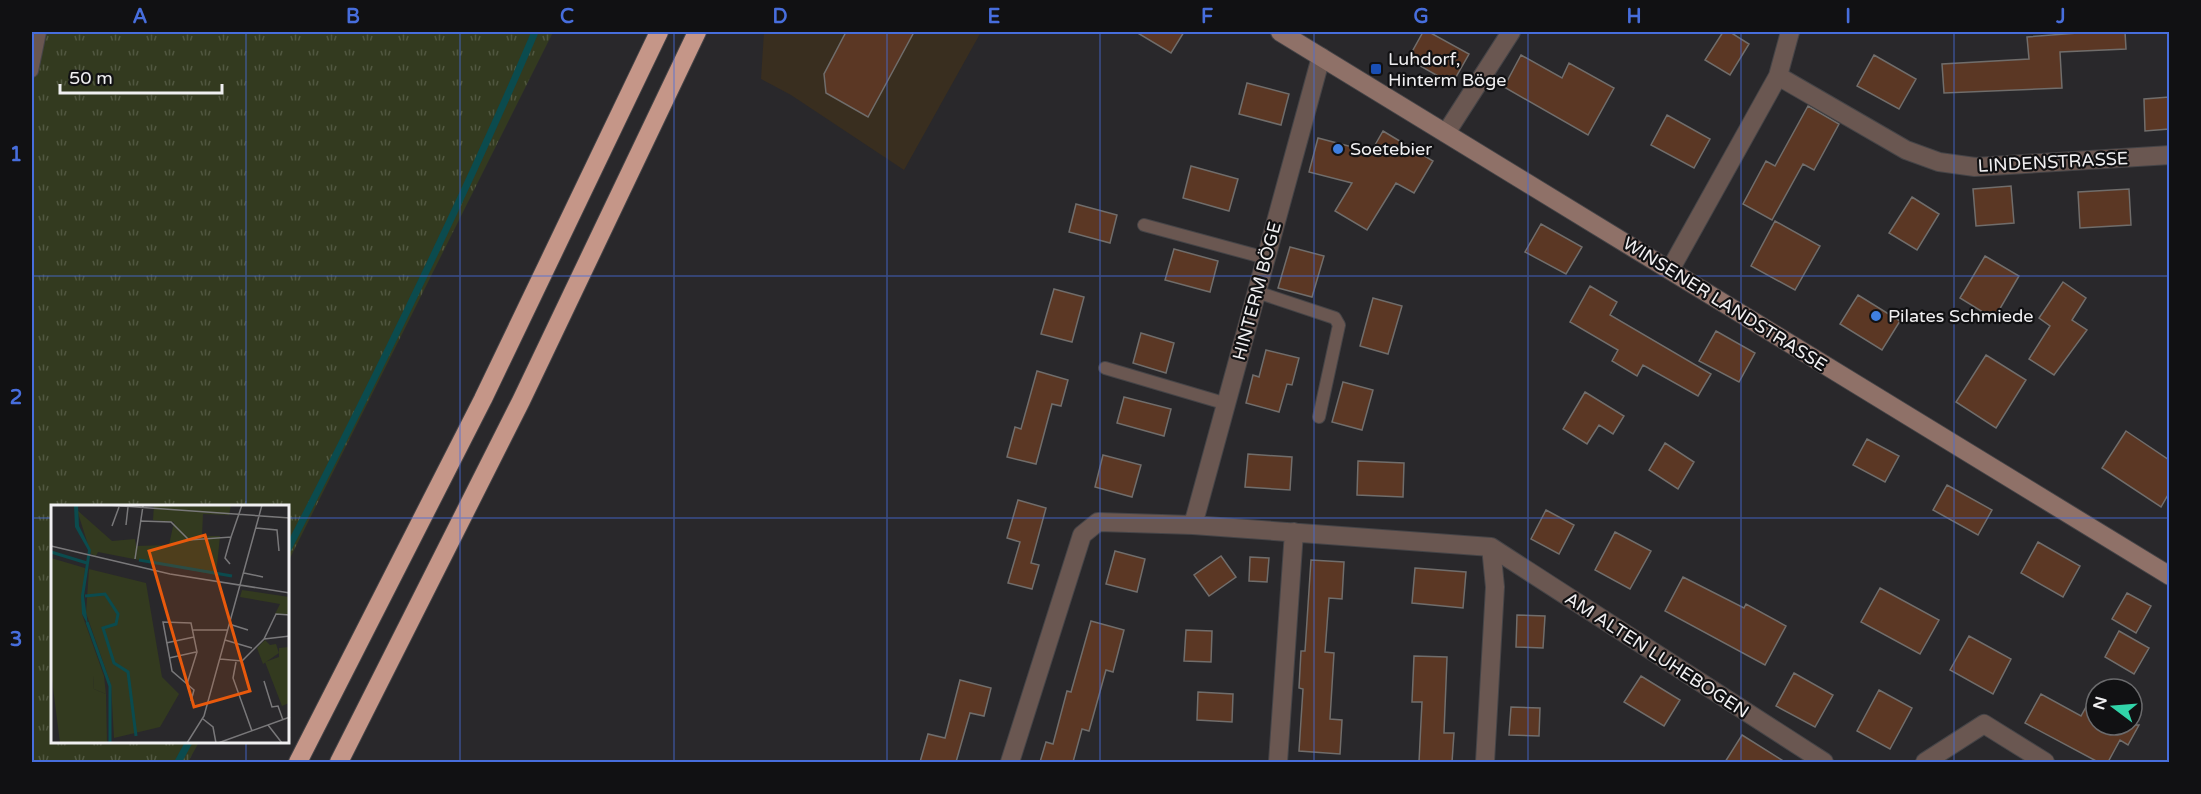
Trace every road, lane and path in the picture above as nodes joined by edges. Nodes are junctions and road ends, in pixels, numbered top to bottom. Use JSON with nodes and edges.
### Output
{"nodes":[{"id":1,"x":40,"y":32,"type":"edge"},
{"id":2,"x":658,"y":32,"type":"edge"},
{"id":3,"x":697,"y":32,"type":"edge"},
{"id":4,"x":1280,"y":32,"type":"edge"},
{"id":5,"x":1511,"y":32,"type":"edge"},
{"id":6,"x":1790,"y":32,"type":"edge"},
{"id":7,"x":1321,"y":57,"type":"junction"},
{"id":8,"x":32,"y":71,"type":"edge"},
{"id":9,"x":1778,"y":76,"type":"junction"},
{"id":10,"x":1446,"y":133,"type":"junction"},
{"id":11,"x":2169,"y":155,"type":"edge"},
{"id":12,"x":1144,"y":225,"type":"dead end"},
{"id":13,"x":1266,"y":258,"type":"junction"},
{"id":14,"x":1670,"y":270,"type":"junction"},
{"id":15,"x":1257,"y":292,"type":"junction"},
{"id":16,"x":1105,"y":368,"type":"dead end"},
{"id":17,"x":1227,"y":404,"type":"junction"},
{"id":18,"x":1319,"y":417,"type":"dead end"},
{"id":19,"x":1193,"y":525,"type":"junction"},
{"id":20,"x":1294,"y":532,"type":"junction"},
{"id":21,"x":1491,"y":547,"type":"junction"},
{"id":22,"x":2169,"y":576,"type":"edge"},
{"id":23,"x":298,"y":762,"type":"edge"},
{"id":24,"x":339,"y":762,"type":"edge"},
{"id":25,"x":1010,"y":762,"type":"edge"},
{"id":26,"x":1278,"y":762,"type":"edge"},
{"id":27,"x":1485,"y":762,"type":"edge"},
{"id":28,"x":1824,"y":762,"type":"edge"},
{"id":29,"x":1925,"y":762,"type":"edge"},
{"id":30,"x":2045,"y":762,"type":"edge"}],
"edges":[{"from":1,"to":8,"type":"lane"},
{"from":2,"to":23,"type":"highway"},
{"from":3,"to":24,"type":"highway"},
{"from":4,"to":7,"type":"main road","name":"WINSENER LANDSTRASSE"},
{"from":5,"to":10,"type":"street"},
{"from":6,"to":9,"type":"street"},
{"from":7,"to":10,"type":"main road","name":"WINSENER LANDSTRASSE"},
{"from":7,"to":13,"type":"street","name":"HINTERM BÖGE"},
{"from":9,"to":11,"type":"street","name":"LINDENSTRASSE"},
{"from":9,"to":14,"type":"street"},
{"from":10,"to":14,"type":"main road","name":"WINSENER LANDSTRASSE"},
{"from":12,"to":13,"type":"lane"},
{"from":13,"to":15,"type":"street","name":"HINTERM BÖGE"},
{"from":14,"to":22,"type":"main road","name":"WINSENER LANDSTRASSE"},
{"from":15,"to":17,"type":"street","name":"HINTERM BÖGE"},
{"from":15,"to":18,"type":"lane"},
{"from":16,"to":17,"type":"lane"},
{"from":17,"to":19,"type":"street","name":"HINTERM BÖGE"},
{"from":19,"to":20,"type":"street","name":"AM ALTEN LUHEBOGEN"},
{"from":19,"to":25,"type":"street","name":"AM ALTEN LUHEBOGEN"},
{"from":20,"to":21,"type":"street","name":"AM ALTEN LUHEBOGEN"},
{"from":20,"to":26,"type":"street"},
{"from":21,"to":27,"type":"street"},
{"from":21,"to":28,"type":"street","name":"AM ALTEN LUHEBOGEN"},
{"from":29,"to":30,"type":"street"}]}
